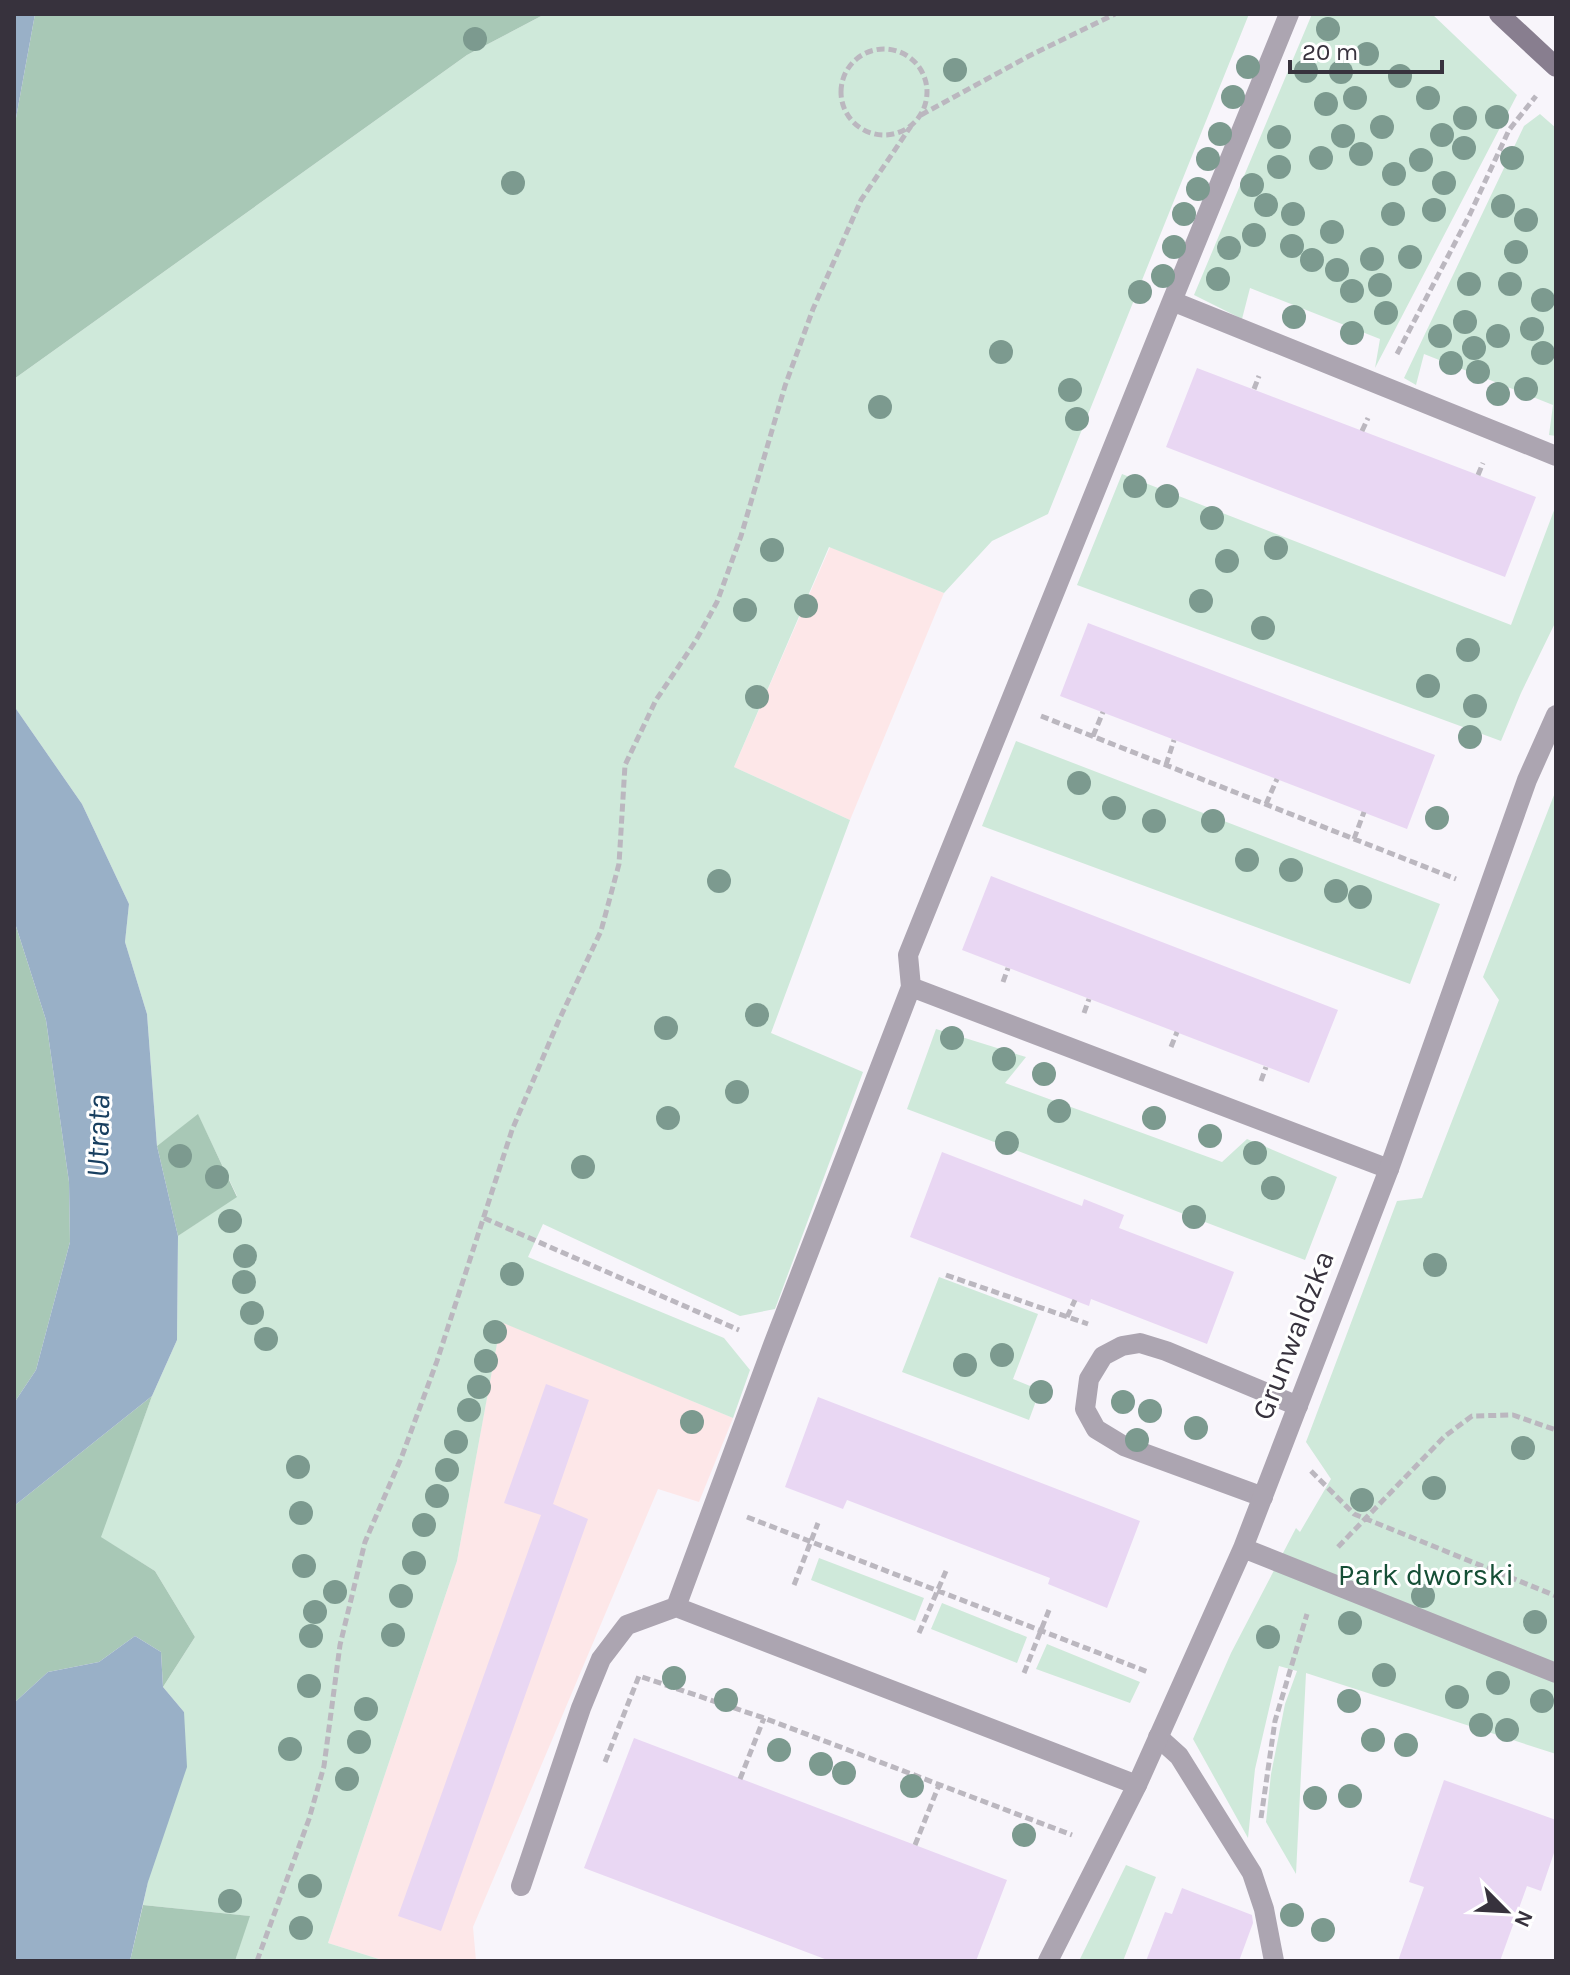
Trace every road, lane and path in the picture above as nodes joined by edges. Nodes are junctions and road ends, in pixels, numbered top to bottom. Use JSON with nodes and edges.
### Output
{"nodes":[{"id":1,"x":1115,"y":14,"type":"edge"},
{"id":2,"x":1289,"y":14,"type":"edge"},
{"id":3,"x":1499,"y":14,"type":"edge"},
{"id":4,"x":1556,"y":67,"type":"edge"},
{"id":5,"x":1537,"y":96,"type":"dead end"},
{"id":6,"x":921,"y":115,"type":"junction"},
{"id":7,"x":911,"y":126,"type":"junction"},
{"id":8,"x":1172,"y":301,"type":"junction"},
{"id":9,"x":1380,"y":386,"type":"junction"},
{"id":10,"x":1556,"y":456,"type":"edge"},
{"id":11,"x":1010,"y":704,"type":"junction"},
{"id":12,"x":1103,"y":712,"type":"dead end"},
{"id":13,"x":1556,"y":715,"type":"edge"},
{"id":14,"x":1093,"y":736,"type":"junction"},
{"id":15,"x":1174,"y":740,"type":"dead end"},
{"id":16,"x":1166,"y":765,"type":"junction"},
{"id":17,"x":1277,"y":779,"type":"dead end"},
{"id":18,"x":1266,"y":804,"type":"junction"},
{"id":19,"x":1364,"y":812,"type":"dead end"},
{"id":20,"x":1354,"y":839,"type":"junction"},
{"id":21,"x":1460,"y":881,"type":"dead end"},
{"id":22,"x":911,"y":987,"type":"junction"},
{"id":23,"x":1389,"y":1169,"type":"junction"},
{"id":24,"x":484,"y":1218,"type":"junction"},
{"id":25,"x":946,"y":1275,"type":"dead end"},
{"id":26,"x":1075,"y":1300,"type":"dead end"},
{"id":27,"x":1067,"y":1317,"type":"junction"},
{"id":28,"x":773,"y":1345,"type":"junction"},
{"id":29,"x":1122,"y":1346,"type":"junction"},
{"id":30,"x":1298,"y":1406,"type":"junction"},
{"id":31,"x":1556,"y":1430,"type":"edge"},
{"id":32,"x":1280,"y":1451,"type":"junction"},
{"id":33,"x":1263,"y":1497,"type":"junction"},
{"id":34,"x":714,"y":1505,"type":"junction"},
{"id":35,"x":1366,"y":1519,"type":"junction"},
{"id":36,"x":818,"y":1523,"type":"dead end"},
{"id":37,"x":810,"y":1542,"type":"junction"},
{"id":38,"x":1243,"y":1548,"type":"junction"},
{"id":39,"x":946,"y":1571,"type":"dead end"},
{"id":40,"x":1318,"y":1578,"type":"junction"},
{"id":41,"x":794,"y":1585,"type":"dead end"},
{"id":42,"x":937,"y":1591,"type":"junction"},
{"id":43,"x":1556,"y":1596,"type":"edge"},
{"id":44,"x":676,"y":1607,"type":"junction"},
{"id":45,"x":1049,"y":1610,"type":"dead end"},
{"id":46,"x":1040,"y":1631,"type":"junction"},
{"id":47,"x":919,"y":1633,"type":"dead end"},
{"id":48,"x":1024,"y":1673,"type":"dead end"},
{"id":49,"x":1556,"y":1673,"type":"edge"},
{"id":50,"x":1152,"y":1674,"type":"dead end"},
{"id":51,"x":764,"y":1718,"type":"junction"},
{"id":52,"x":1158,"y":1737,"type":"junction"},
{"id":53,"x":604,"y":1764,"type":"dead end"},
{"id":54,"x":740,"y":1779,"type":"dead end"},
{"id":55,"x":939,"y":1785,"type":"junction"},
{"id":56,"x":1137,"y":1785,"type":"junction"},
{"id":57,"x":1076,"y":1837,"type":"dead end"},
{"id":58,"x":915,"y":1845,"type":"dead end"},
{"id":59,"x":1252,"y":1873,"type":"junction"},
{"id":60,"x":521,"y":1886,"type":"dead end"},
{"id":61,"x":257,"y":1961,"type":"edge"},
{"id":62,"x":1048,"y":1961,"type":"edge"},
{"id":63,"x":1274,"y":1961,"type":"edge"}],
"edges":[{"from":1,"to":6,"type":"path"},
{"from":2,"to":8,"type":"street"},
{"from":3,"to":4,"type":"street"},
{"from":5,"to":9,"type":"path"},
{"from":6,"to":7,"type":"path"},
{"from":6,"to":7,"type":"path"},
{"from":7,"to":24,"type":"path"},
{"from":8,"to":9,"type":"street"},
{"from":8,"to":11,"type":"street"},
{"from":9,"to":10,"type":"street"},
{"from":11,"to":14,"type":"path"},
{"from":11,"to":22,"type":"street"},
{"from":12,"to":14,"type":"path"},
{"from":13,"to":23,"type":"street","name":"Grunwaldzka"},
{"from":14,"to":16,"type":"path"},
{"from":15,"to":16,"type":"path"},
{"from":16,"to":18,"type":"path"},
{"from":17,"to":18,"type":"path"},
{"from":18,"to":20,"type":"path"},
{"from":19,"to":20,"type":"path"},
{"from":20,"to":21,"type":"path"},
{"from":22,"to":23,"type":"street"},
{"from":22,"to":28,"type":"street"},
{"from":23,"to":30,"type":"street","name":"Grunwaldzka"},
{"from":24,"to":28,"type":"path"},
{"from":24,"to":61,"type":"path"},
{"from":25,"to":27,"type":"path"},
{"from":26,"to":27,"type":"path"},
{"from":27,"to":29,"type":"path"},
{"from":28,"to":34,"type":"street"},
{"from":29,"to":30,"type":"street"},
{"from":29,"to":33,"type":"street"},
{"from":30,"to":32,"type":"street","name":"Grunwaldzka"},
{"from":31,"to":35,"type":"path"},
{"from":32,"to":33,"type":"street","name":"Grunwaldzka"},
{"from":32,"to":35,"type":"path"},
{"from":33,"to":38,"type":"street","name":"Grunwaldzka"},
{"from":34,"to":37,"type":"path"},
{"from":34,"to":44,"type":"street"},
{"from":35,"to":40,"type":"path"},
{"from":35,"to":43,"type":"path"},
{"from":36,"to":37,"type":"path"},
{"from":37,"to":41,"type":"path"},
{"from":37,"to":42,"type":"path"},
{"from":38,"to":40,"type":"street"},
{"from":38,"to":52,"type":"street","name":"Grunwaldzka"},
{"from":39,"to":42,"type":"path"},
{"from":40,"to":49,"type":"street"},
{"from":40,"to":59,"type":"path"},
{"from":42,"to":46,"type":"path"},
{"from":42,"to":47,"type":"path"},
{"from":44,"to":56,"type":"street"},
{"from":44,"to":60,"type":"street"},
{"from":45,"to":46,"type":"path"},
{"from":46,"to":48,"type":"path"},
{"from":46,"to":50,"type":"path"},
{"from":51,"to":53,"type":"path"},
{"from":51,"to":54,"type":"path"},
{"from":51,"to":55,"type":"path"},
{"from":52,"to":56,"type":"street","name":"Grunwaldzka"},
{"from":52,"to":59,"type":"street"},
{"from":55,"to":57,"type":"path"},
{"from":55,"to":58,"type":"path"},
{"from":56,"to":62,"type":"street","name":"Grunwaldzka"},
{"from":59,"to":63,"type":"street"}]}
